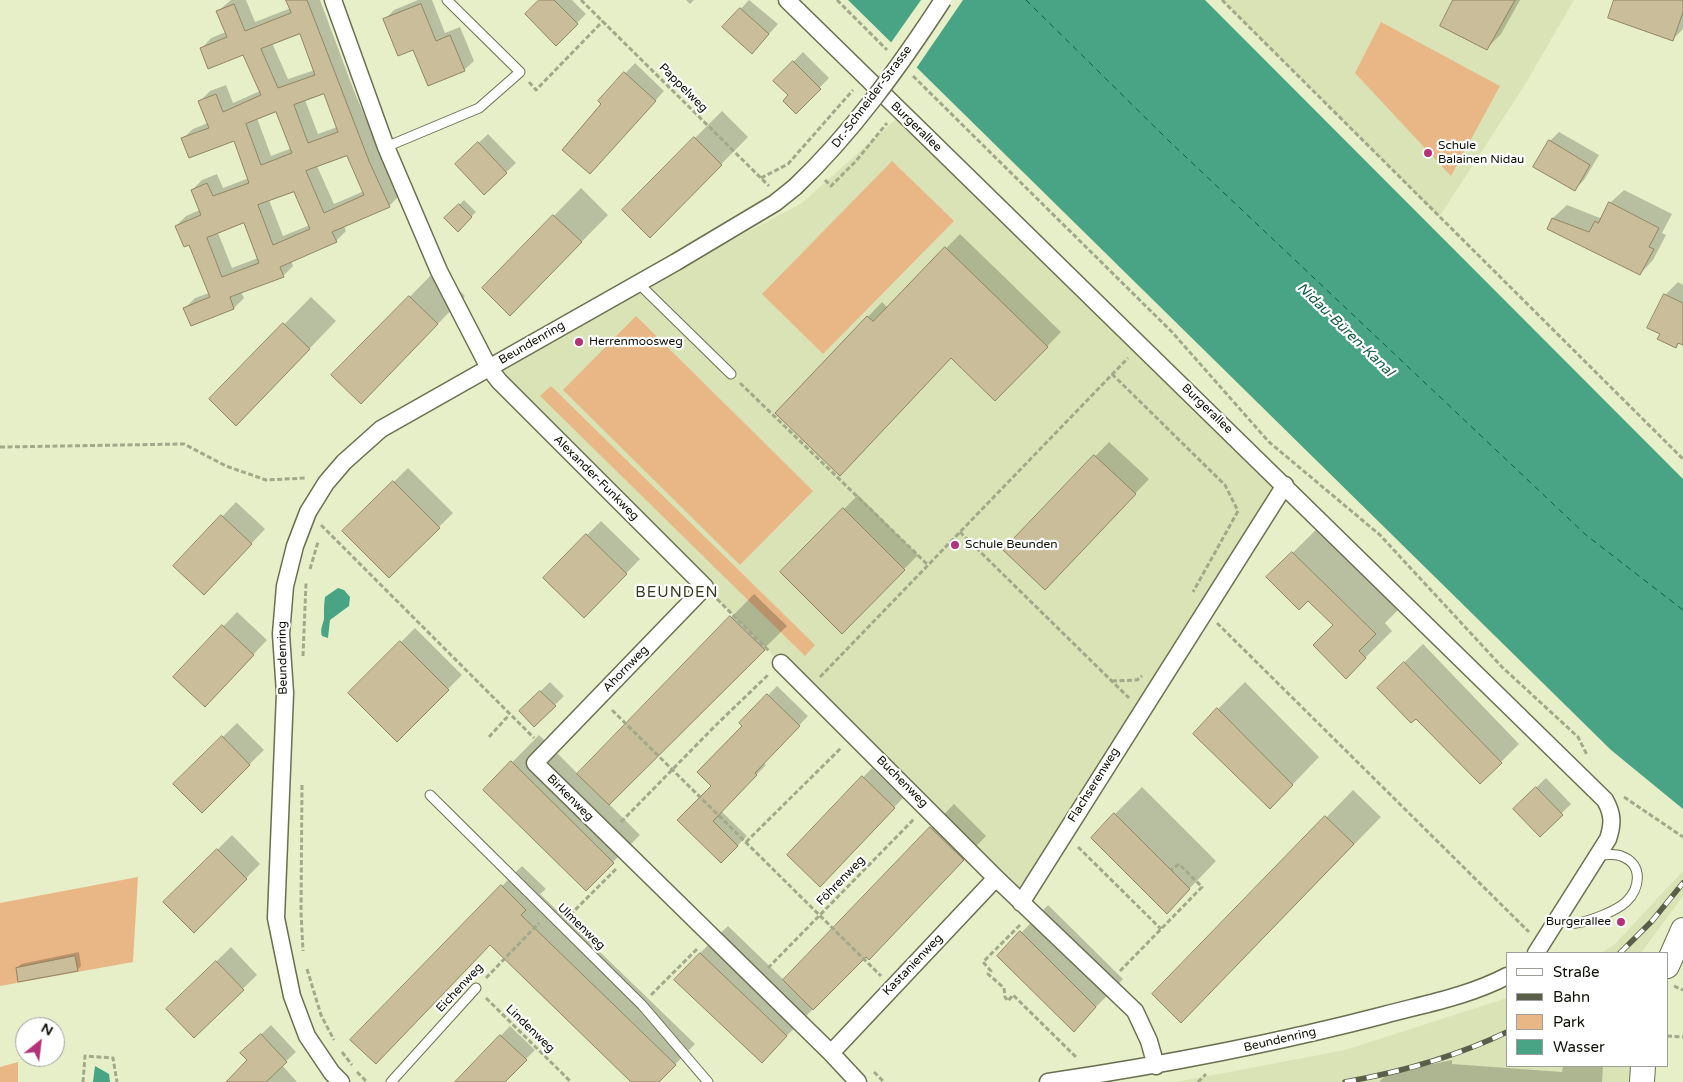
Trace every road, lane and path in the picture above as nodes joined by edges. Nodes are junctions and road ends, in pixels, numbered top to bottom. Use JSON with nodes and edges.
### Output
{"nodes":[{"id":1,"x":333,"y":0,"type":"edge"},
{"id":2,"x":447,"y":0,"type":"edge"},
{"id":3,"x":581,"y":0,"type":"edge"},
{"id":4,"x":787,"y":0,"type":"edge"},
{"id":5,"x":838,"y":0,"type":"edge"},
{"id":6,"x":943,"y":0,"type":"edge"},
{"id":7,"x":1222,"y":0,"type":"edge"},
{"id":8,"x":603,"y":21,"type":"junction"},
{"id":9,"x":888,"y":51,"type":"dead end"},
{"id":10,"x":908,"y":71,"type":"dead end"},
{"id":11,"x":520,"y":72,"type":"junction"},
{"id":12,"x":865,"y":76,"type":"junction"},
{"id":13,"x":898,"y":109,"type":"junction"},
{"id":14,"x":386,"y":147,"type":"junction"},
{"id":15,"x":761,"y":178,"type":"junction"},
{"id":16,"x":831,"y":186,"type":"dead end"},
{"id":17,"x":795,"y":187,"type":"joint"},
{"id":18,"x":771,"y":188,"type":"dead end"},
{"id":19,"x":638,"y":283,"type":"junction"},
{"id":20,"x":1141,"y":345,"type":"junction"},
{"id":21,"x":489,"y":368,"type":"junction"},
{"id":22,"x":730,"y":374,"type":"joint"},
{"id":23,"x":1112,"y":374,"type":"junction"},
{"id":24,"x":0,"y":447,"type":"edge"},
{"id":25,"x":1683,"y":460,"type":"edge"},
{"id":26,"x":326,"y":483,"type":"junction"},
{"id":27,"x":1286,"y":485,"type":"junction"},
{"id":28,"x":308,"y":512,"type":"junction"},
{"id":29,"x":328,"y":518,"type":"dead end"},
{"id":30,"x":323,"y":527,"type":"junction"},
{"id":31,"x":960,"y":532,"type":"junction"},
{"id":32,"x":928,"y":565,"type":"junction"},
{"id":33,"x":309,"y":572,"type":"dead end"},
{"id":34,"x":306,"y":582,"type":"dead end"},
{"id":35,"x":705,"y":587,"type":"junction"},
{"id":36,"x":1191,"y":597,"type":"dead end"},
{"id":37,"x":1206,"y":612,"type":"junction"},
{"id":38,"x":303,"y":657,"type":"dead end"},
{"id":39,"x":781,"y":663,"type":"junction"},
{"id":40,"x":1148,"y":670,"type":"dead end"},
{"id":41,"x":1112,"y":681,"type":"junction"},
{"id":42,"x":808,"y":689,"type":"junction"},
{"id":43,"x":599,"y":698,"type":"junction"},
{"id":44,"x":1141,"y":710,"type":"junction"},
{"id":45,"x":510,"y":715,"type":"junction"},
{"id":46,"x":855,"y":735,"type":"junction"},
{"id":47,"x":489,"y":737,"type":"dead end"},
{"id":48,"x":547,"y":750,"type":"junction"},
{"id":49,"x":1590,"y":762,"type":"dead end"},
{"id":50,"x":672,"y":770,"type":"junction"},
{"id":51,"x":302,"y":775,"type":"dead end"},
{"id":52,"x":1599,"y":794,"type":"junction"},
{"id":53,"x":430,"y":795,"type":"dead end"},
{"id":54,"x":926,"y":806,"type":"junction"},
{"id":55,"x":621,"y":822,"type":"dead end"},
{"id":56,"x":1064,"y":834,"type":"junction"},
{"id":57,"x":1683,"y":837,"type":"edge"},
{"id":58,"x":746,"y":842,"type":"junction"},
{"id":59,"x":1598,"y":855,"type":"junction"},
{"id":60,"x":629,"y":856,"type":"junction"},
{"id":61,"x":1171,"y":870,"type":"dead end"},
{"id":62,"x":996,"y":878,"type":"junction"},
{"id":63,"x":1026,"y":908,"type":"junction"},
{"id":64,"x":548,"y":914,"type":"junction"},
{"id":65,"x":820,"y":915,"type":"junction"},
{"id":66,"x":1558,"y":919,"type":"junction"},
{"id":67,"x":560,"y":924,"type":"junction"},
{"id":68,"x":1161,"y":929,"type":"junction"},
{"id":69,"x":1683,"y":930,"type":"edge"},
{"id":70,"x":711,"y":935,"type":"junction"},
{"id":71,"x":1539,"y":949,"type":"edge"},
{"id":72,"x":304,"y":955,"type":"dead end"},
{"id":73,"x":306,"y":963,"type":"dead end"},
{"id":74,"x":1668,"y":964,"type":"edge"},
{"id":75,"x":768,"y":968,"type":"dead end"},
{"id":76,"x":1119,"y":972,"type":"dead end"},
{"id":77,"x":1506,"y":976,"type":"edge"},
{"id":78,"x":891,"y":987,"type":"junction"},
{"id":79,"x":476,"y":988,"type":"junction"},
{"id":80,"x":642,"y":1005,"type":"junction"},
{"id":81,"x":1668,"y":1036,"type":"edge"},
{"id":82,"x":1683,"y":1037,"type":"edge"},
{"id":83,"x":831,"y":1052,"type":"junction"},
{"id":84,"x":1077,"y":1058,"type":"dead end"},
{"id":85,"x":1156,"y":1066,"type":"junction"},
{"id":86,"x":1643,"y":1067,"type":"edge"},
{"id":87,"x":1206,"y":1074,"type":"dead end"},
{"id":88,"x":332,"y":1079,"type":"edge"},
{"id":89,"x":83,"y":1082,"type":"edge"},
{"id":90,"x":117,"y":1082,"type":"edge"},
{"id":91,"x":367,"y":1082,"type":"edge"},
{"id":92,"x":391,"y":1082,"type":"edge"},
{"id":93,"x":572,"y":1082,"type":"edge"},
{"id":94,"x":708,"y":1082,"type":"edge"},
{"id":95,"x":858,"y":1082,"type":"edge"},
{"id":96,"x":1048,"y":1082,"type":"edge"},
{"id":97,"x":1198,"y":1082,"type":"edge"},
{"id":98,"x":1642,"y":1082,"type":"edge"}],
"edges":[{"from":1,"to":14,"type":"street"},
{"from":2,"to":11,"type":"lane"},
{"from":3,"to":8,"type":"path","name":"Pappelweg"},
{"from":4,"to":12,"type":"street","name":"Burgerallee"},
{"from":5,"to":9,"type":"path"},
{"from":6,"to":17,"type":"street","name":"Dr.-Schneider-Strasse","bridge":true},
{"from":7,"to":25,"type":"path"},
{"from":8,"to":11,"type":"path"},
{"from":8,"to":15,"type":"path","name":"Pappelweg"},
{"from":10,"to":49,"type":"path"},
{"from":11,"to":14,"type":"lane"},
{"from":12,"to":13,"type":"street","name":"Burgerallee"},
{"from":12,"to":15,"type":"path"},
{"from":13,"to":16,"type":"path"},
{"from":13,"to":20,"type":"street","name":"Burgerallee"},
{"from":14,"to":21,"type":"street"},
{"from":15,"to":18,"type":"path","name":"Pappelweg"},
{"from":17,"to":19,"type":"street","name":"Beundenring"},
{"from":19,"to":21,"type":"street","name":"Beundenring"},
{"from":19,"to":22,"type":"lane"},
{"from":20,"to":23,"type":"path"},
{"from":20,"to":27,"type":"street","name":"Burgerallee"},
{"from":21,"to":26,"type":"street","name":"Beundenring"},
{"from":21,"to":35,"type":"street","name":"Alexander-Funkweg"},
{"from":22,"to":32,"type":"path"},
{"from":23,"to":31,"type":"path"},
{"from":23,"to":36,"type":"path"},
{"from":24,"to":26,"type":"path"},
{"from":26,"to":28,"type":"street","name":"Beundenring"},
{"from":27,"to":37,"type":"street","name":"Flachserenweg"},
{"from":27,"to":52,"type":"street","name":"Burgerallee"},
{"from":28,"to":30,"type":"path"},
{"from":28,"to":88,"type":"street","name":"Beundenring"},
{"from":29,"to":30,"type":"path"},
{"from":30,"to":33,"type":"path"},
{"from":30,"to":45,"type":"path"},
{"from":31,"to":32,"type":"path"},
{"from":31,"to":41,"type":"path"},
{"from":32,"to":42,"type":"path"},
{"from":34,"to":38,"type":"path"},
{"from":35,"to":39,"type":"path"},
{"from":35,"to":43,"type":"street","name":"Ahornweg"},
{"from":37,"to":44,"type":"street","name":"Flachserenweg"},
{"from":37,"to":71,"type":"path"},
{"from":39,"to":42,"type":"street","name":"Buchenweg"},
{"from":39,"to":50,"type":"path"},
{"from":40,"to":41,"type":"path"},
{"from":41,"to":44,"type":"path"},
{"from":42,"to":46,"type":"street","name":"Buchenweg"},
{"from":43,"to":48,"type":"street","name":"Ahornweg"},
{"from":43,"to":50,"type":"path"},
{"from":44,"to":56,"type":"street","name":"Flachserenweg"},
{"from":45,"to":47,"type":"path"},
{"from":45,"to":48,"type":"path"},
{"from":46,"to":54,"type":"street","name":"Buchenweg"},
{"from":46,"to":58,"type":"path"},
{"from":48,"to":60,"type":"street","name":"Birkenweg"},
{"from":50,"to":55,"type":"path"},
{"from":50,"to":58,"type":"path"},
{"from":51,"to":72,"type":"path"},
{"from":52,"to":57,"type":"path"},
{"from":52,"to":59,"type":"street","name":"Burgerallee"},
{"from":53,"to":64,"type":"lane","name":"Ulmenweg"},
{"from":54,"to":62,"type":"street","name":"Buchenweg"},
{"from":54,"to":65,"type":"path","name":"Föhrenweg"},
{"from":56,"to":63,"type":"street","name":"Flachserenweg"},
{"from":56,"to":68,"type":"path"},
{"from":58,"to":65,"type":"path"},
{"from":59,"to":66,"type":"street"},
{"from":59,"to":66,"type":"lane"},
{"from":60,"to":67,"type":"path"},
{"from":60,"to":70,"type":"street","name":"Birkenweg"},
{"from":61,"to":68,"type":"path"},
{"from":62,"to":63,"type":"street","name":"Buchenweg"},
{"from":62,"to":78,"type":"street","name":"Kastanienweg"},
{"from":63,"to":84,"type":"path"},
{"from":63,"to":85,"type":"street"},
{"from":64,"to":67,"type":"lane","name":"Ulmenweg"},
{"from":64,"to":79,"type":"path","name":"Eichenweg"},
{"from":65,"to":75,"type":"path","name":"Föhrenweg"},
{"from":65,"to":78,"type":"path"},
{"from":66,"to":71,"type":"street"},
{"from":67,"to":80,"type":"lane","name":"Ulmenweg"},
{"from":68,"to":76,"type":"path"},
{"from":69,"to":74,"type":"main road"},
{"from":70,"to":80,"type":"path"},
{"from":70,"to":83,"type":"street","name":"Birkenweg"},
{"from":73,"to":91,"type":"path"},
{"from":77,"to":85,"type":"street","name":"Beundenring"},
{"from":78,"to":83,"type":"street","name":"Kastanienweg"},
{"from":79,"to":92,"type":"lane","name":"Eichenweg"},
{"from":79,"to":93,"type":"path","name":"Lindenweg"},
{"from":80,"to":94,"type":"lane","name":"Ulmenweg"},
{"from":81,"to":82,"type":"path"},
{"from":83,"to":95,"type":"street","name":"Birkenweg"},
{"from":85,"to":96,"type":"street","name":"Beundenring"},
{"from":86,"to":98,"type":"main road"},
{"from":87,"to":97,"type":"path"},
{"from":89,"to":90,"type":"path"}]}
